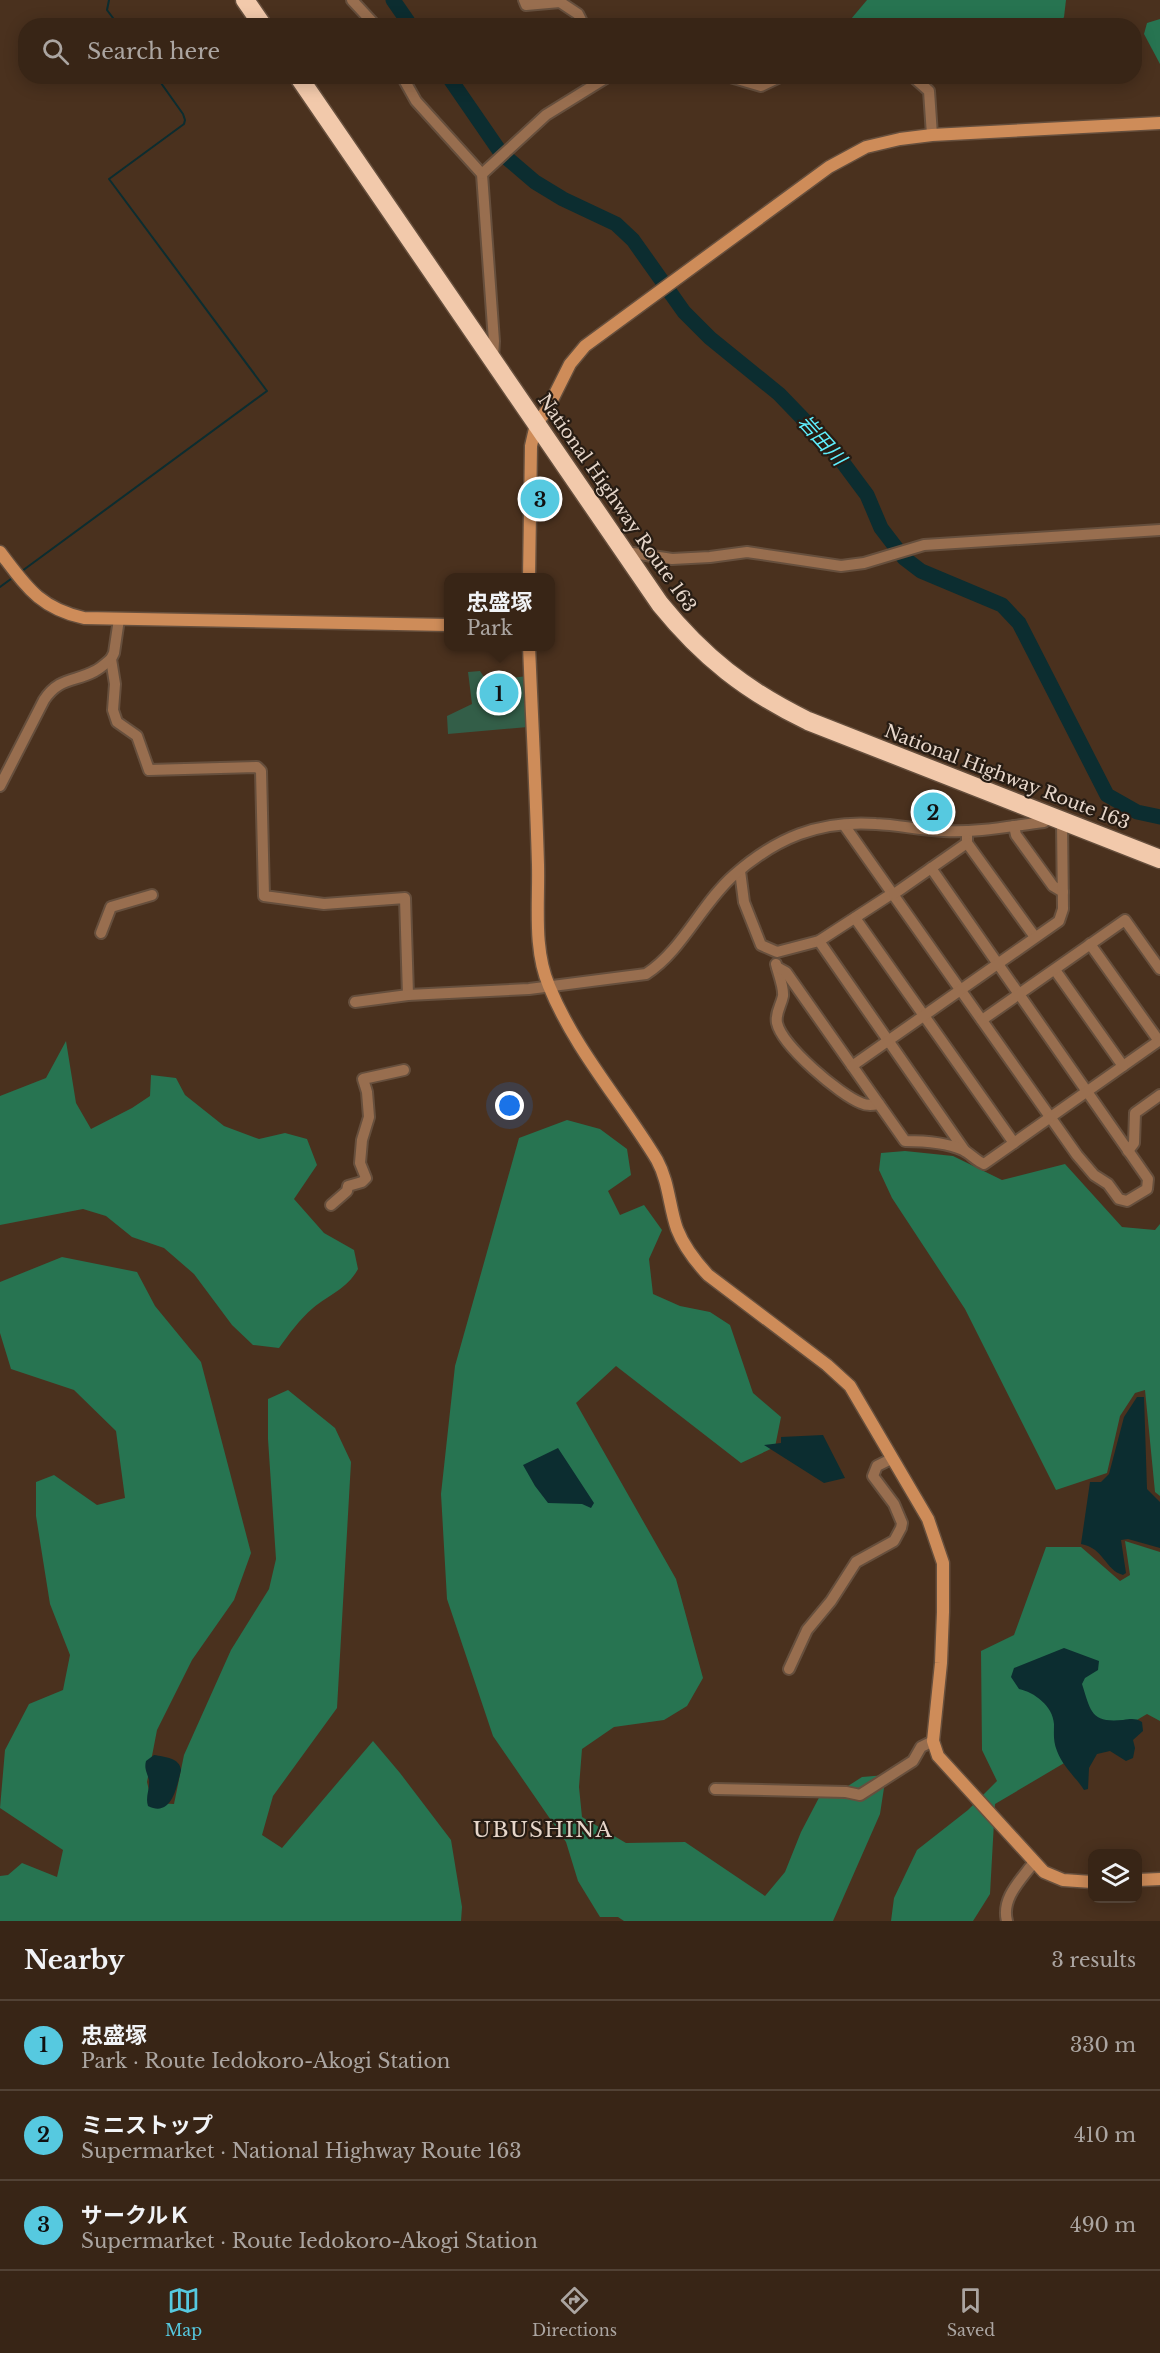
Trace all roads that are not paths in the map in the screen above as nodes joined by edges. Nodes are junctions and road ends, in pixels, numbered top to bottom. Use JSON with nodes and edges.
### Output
{"nodes":[{"id":1,"x":245,"y":0,"type":"edge"},
{"id":2,"x":352,"y":0,"type":"edge"},
{"id":3,"x":524,"y":0,"type":"edge"},
{"id":4,"x":257,"y":18,"type":"edge"},
{"id":5,"x":369,"y":18,"type":"edge"},
{"id":6,"x":580,"y":18,"type":"edge"},
{"id":7,"x":303,"y":84,"type":"edge"},
{"id":8,"x":406,"y":84,"type":"edge"},
{"id":9,"x":596,"y":84,"type":"edge"},
{"id":10,"x":921,"y":84,"type":"edge"},
{"id":11,"x":1160,"y":123,"type":"edge"},
{"id":12,"x":932,"y":135,"type":"junction"},
{"id":13,"x":482,"y":174,"type":"junction"},
{"id":14,"x":493,"y":363,"type":"junction"},
{"id":15,"x":536,"y":424,"type":"junction"},
{"id":16,"x":1160,"y":530,"type":"edge"},
{"id":17,"x":0,"y":552,"type":"edge"},
{"id":18,"x":627,"y":555,"type":"junction"},
{"id":19,"x":529,"y":573,"type":"edge"},
{"id":20,"x":119,"y":619,"type":"junction"},
{"id":21,"x":444,"y":624,"type":"edge"},
{"id":22,"x":529,"y":651,"type":"edge"},
{"id":23,"x":111,"y":659,"type":"junction"},
{"id":24,"x":0,"y":786,"type":"edge"},
{"id":25,"x":1055,"y":819,"type":"junction"},
{"id":26,"x":844,"y":825,"type":"junction"},
{"id":27,"x":1014,"y":826,"type":"junction"},
{"id":28,"x":967,"y":837,"type":"junction"},
{"id":29,"x":1160,"y":859,"type":"edge"},
{"id":30,"x":931,"y":868,"type":"junction"},
{"id":31,"x":740,"y":871,"type":"junction"},
{"id":32,"x":1063,"y":892,"type":"junction"},
{"id":33,"x":893,"y":894,"type":"junction"},
{"id":34,"x":152,"y":895,"type":"dead end"},
{"id":35,"x":855,"y":918,"type":"junction"},
{"id":36,"x":101,"y":933,"type":"dead end"},
{"id":37,"x":1035,"y":937,"type":"junction"},
{"id":38,"x":819,"y":941,"type":"junction"},
{"id":39,"x":1090,"y":944,"type":"junction"},
{"id":40,"x":777,"y":952,"type":"junction"},
{"id":41,"x":998,"y":964,"type":"junction"},
{"id":42,"x":777,"y":967,"type":"junction"},
{"id":43,"x":1160,"y":969,"type":"edge"},
{"id":44,"x":1055,"y":970,"type":"junction"},
{"id":45,"x":548,"y":985,"type":"junction"},
{"id":46,"x":961,"y":990,"type":"junction"},
{"id":47,"x":408,"y":995,"type":"junction"},
{"id":48,"x":1019,"y":995,"type":"junction"},
{"id":49,"x":355,"y":1002,"type":"dead end"},
{"id":50,"x":924,"y":1015,"type":"junction"},
{"id":51,"x":982,"y":1020,"type":"junction"},
{"id":52,"x":889,"y":1040,"type":"junction"},
{"id":53,"x":1159,"y":1041,"type":"edge"},
{"id":54,"x":852,"y":1066,"type":"junction"},
{"id":55,"x":1123,"y":1066,"type":"junction"},
{"id":56,"x":404,"y":1070,"type":"dead end"},
{"id":57,"x":1087,"y":1092,"type":"junction"},
{"id":58,"x":1160,"y":1095,"type":"edge"},
{"id":59,"x":879,"y":1104,"type":"junction"},
{"id":60,"x":1050,"y":1117,"type":"junction"},
{"id":61,"x":1014,"y":1143,"type":"junction"},
{"id":62,"x":965,"y":1151,"type":"junction"},
{"id":63,"x":1128,"y":1151,"type":"junction"},
{"id":64,"x":331,"y":1205,"type":"dead end"},
{"id":65,"x":891,"y":1459,"type":"junction"},
{"id":66,"x":789,"y":1669,"type":"dead end"},
{"id":67,"x":933,"y":1742,"type":"junction"},
{"id":68,"x":715,"y":1789,"type":"dead end"},
{"id":69,"x":1034,"y":1862,"type":"junction"},
{"id":70,"x":1160,"y":1879,"type":"edge"},
{"id":71,"x":1142,"y":1880,"type":"edge"},
{"id":72,"x":1088,"y":1882,"type":"edge"},
{"id":73,"x":1007,"y":1921,"type":"edge"}],
"edges":[{"from":1,"to":4,"type":"highway"},
{"from":2,"to":5,"type":"street"},
{"from":3,"to":6,"type":"street"},
{"from":7,"to":14,"type":"highway","name":"National Highway Route 163"},
{"from":8,"to":13,"type":"street"},
{"from":9,"to":13,"type":"street"},
{"from":10,"to":12,"type":"street"},
{"from":11,"to":12,"type":"main road"},
{"from":12,"to":15,"type":"main road"},
{"from":13,"to":14,"type":"street"},
{"from":14,"to":15,"type":"highway","name":"National Highway Route 163"},
{"from":15,"to":18,"type":"highway","name":"National Highway Route 163"},
{"from":15,"to":19,"type":"main road"},
{"from":16,"to":18,"type":"street"},
{"from":17,"to":20,"type":"main road"},
{"from":18,"to":25,"type":"highway","name":"National Highway Route 163"},
{"from":20,"to":21,"type":"main road"},
{"from":20,"to":23,"type":"street"},
{"from":22,"to":45,"type":"main road"},
{"from":23,"to":24,"type":"street"},
{"from":23,"to":47,"type":"street"},
{"from":25,"to":27,"type":"street"},
{"from":25,"to":29,"type":"highway","name":"National Highway Route 163"},
{"from":25,"to":32,"type":"street"},
{"from":26,"to":28,"type":"street"},
{"from":26,"to":31,"type":"street"},
{"from":26,"to":33,"type":"street"},
{"from":27,"to":28,"type":"street"},
{"from":27,"to":32,"type":"street"},
{"from":28,"to":30,"type":"street"},
{"from":28,"to":37,"type":"street"},
{"from":30,"to":33,"type":"street"},
{"from":30,"to":41,"type":"street"},
{"from":31,"to":40,"type":"street"},
{"from":31,"to":45,"type":"street"},
{"from":32,"to":37,"type":"street"},
{"from":33,"to":35,"type":"street"},
{"from":33,"to":46,"type":"street"},
{"from":34,"to":36,"type":"street"},
{"from":35,"to":38,"type":"street"},
{"from":35,"to":50,"type":"street"},
{"from":37,"to":41,"type":"street"},
{"from":38,"to":40,"type":"street"},
{"from":38,"to":52,"type":"street"},
{"from":39,"to":43,"type":"street"},
{"from":39,"to":44,"type":"street"},
{"from":39,"to":53,"type":"street"},
{"from":40,"to":42,"type":"street"},
{"from":41,"to":46,"type":"street"},
{"from":41,"to":48,"type":"street"},
{"from":42,"to":54,"type":"street"},
{"from":42,"to":59,"type":"street"},
{"from":44,"to":48,"type":"street"},
{"from":44,"to":55,"type":"street"},
{"from":45,"to":47,"type":"street"},
{"from":45,"to":65,"type":"main road"},
{"from":46,"to":50,"type":"street"},
{"from":46,"to":51,"type":"street"},
{"from":47,"to":49,"type":"street"},
{"from":48,"to":51,"type":"street"},
{"from":48,"to":57,"type":"street"},
{"from":50,"to":52,"type":"street"},
{"from":50,"to":61,"type":"street"},
{"from":51,"to":60,"type":"street"},
{"from":52,"to":54,"type":"street"},
{"from":52,"to":62,"type":"street"},
{"from":53,"to":55,"type":"street"},
{"from":54,"to":59,"type":"street"},
{"from":55,"to":57,"type":"street"},
{"from":56,"to":64,"type":"street"},
{"from":57,"to":60,"type":"street"},
{"from":57,"to":63,"type":"street"},
{"from":58,"to":63,"type":"street"},
{"from":59,"to":62,"type":"street"},
{"from":60,"to":61,"type":"street"},
{"from":60,"to":63,"type":"street"},
{"from":61,"to":62,"type":"street"},
{"from":65,"to":66,"type":"street"},
{"from":65,"to":67,"type":"main road"},
{"from":67,"to":68,"type":"street"},
{"from":67,"to":69,"type":"main road"},
{"from":69,"to":72,"type":"main road"},
{"from":69,"to":73,"type":"street"},
{"from":70,"to":71,"type":"main road"}]}
